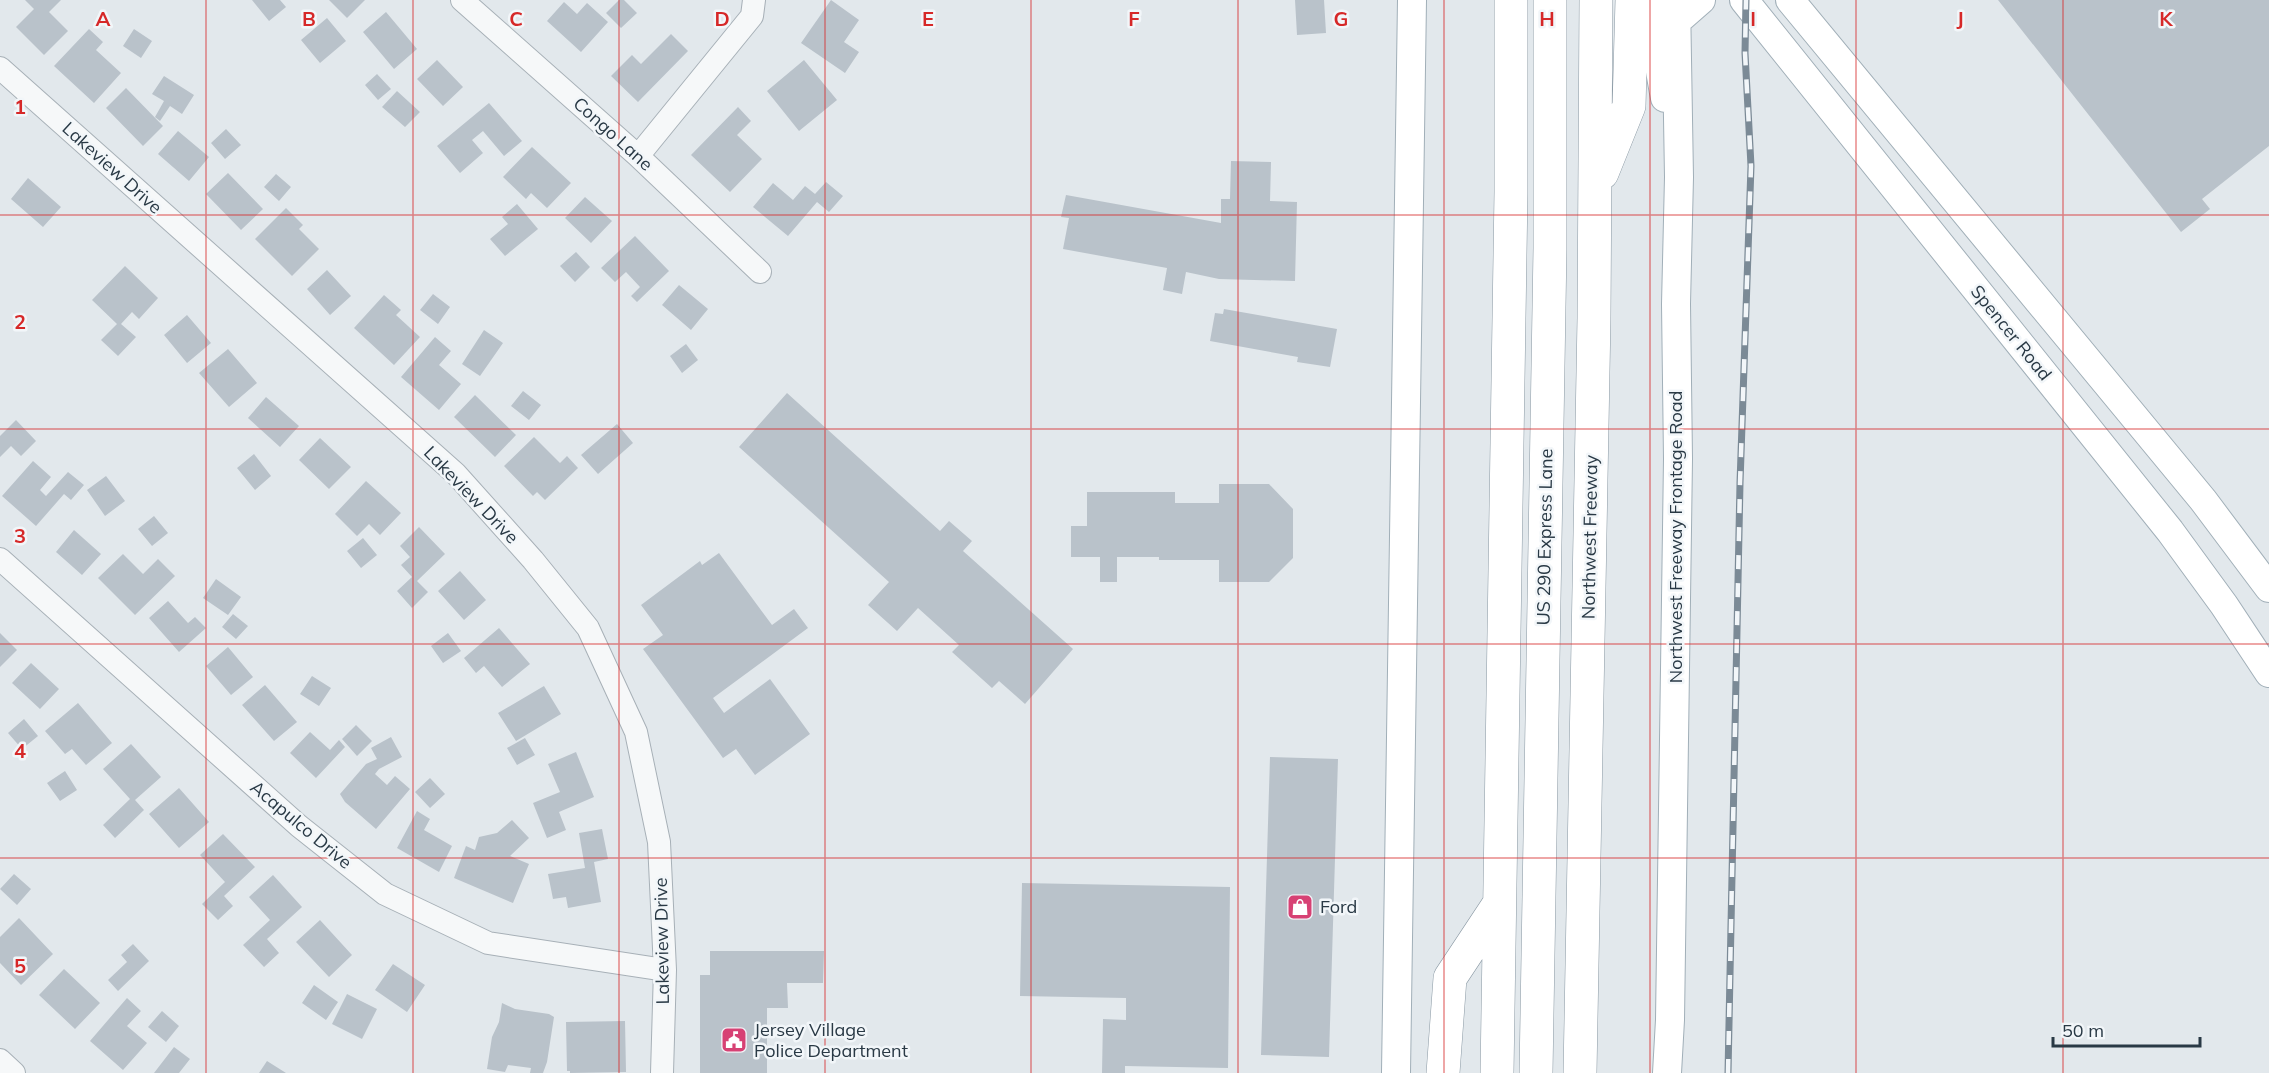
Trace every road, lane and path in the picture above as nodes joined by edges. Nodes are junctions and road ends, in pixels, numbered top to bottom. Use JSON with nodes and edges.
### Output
{"nodes":[{"id":1,"x":462,"y":0,"type":"edge"},
{"id":2,"x":754,"y":0,"type":"edge"},
{"id":3,"x":1412,"y":0,"type":"edge"},
{"id":4,"x":1510,"y":0,"type":"edge"},
{"id":5,"x":1550,"y":0,"type":"edge"},
{"id":6,"x":1596,"y":0,"type":"edge"},
{"id":7,"x":1652,"y":0,"type":"edge"},
{"id":8,"x":1701,"y":0,"type":"edge"},
{"id":9,"x":1744,"y":0,"type":"edge"},
{"id":10,"x":1790,"y":0,"type":"edge"},
{"id":11,"x":1677,"y":10,"type":"edge"},
{"id":12,"x":1633,"y":14,"type":"edge"},
{"id":13,"x":0,"y":68,"type":"edge"},
{"id":14,"x":638,"y":156,"type":"junction"},
{"id":15,"x":1679,"y":177,"type":"junction"},
{"id":16,"x":1596,"y":188,"type":"junction"},
{"id":17,"x":760,"y":272,"type":"dead end"},
{"id":18,"x":0,"y":559,"type":"edge"},
{"id":19,"x":2269,"y":588,"type":"edge"},
{"id":20,"x":2224,"y":605,"type":"junction"},
{"id":21,"x":2269,"y":642,"type":"edge"},
{"id":22,"x":2269,"y":673,"type":"edge"},
{"id":23,"x":1499,"y":904,"type":"junction"},
{"id":24,"x":665,"y":970,"type":"junction"},
{"id":25,"x":0,"y":1060,"type":"edge"},
{"id":26,"x":14,"y":1073,"type":"edge"},
{"id":27,"x":662,"y":1073,"type":"edge"},
{"id":28,"x":1396,"y":1073,"type":"edge"},
{"id":29,"x":1443,"y":1073,"type":"edge"},
{"id":30,"x":1497,"y":1073,"type":"edge"},
{"id":31,"x":1536,"y":1073,"type":"edge"},
{"id":32,"x":1580,"y":1073,"type":"edge"},
{"id":33,"x":1667,"y":1073,"type":"edge"}],
"edges":[{"from":1,"to":14,"type":"street","name":"Congo Lane"},
{"from":2,"to":14,"type":"street"},
{"from":3,"to":28,"type":"main road"},
{"from":4,"to":23,"type":"highway"},
{"from":5,"to":31,"type":"highway","name":"US 290 Express Lane"},
{"from":6,"to":16,"type":"highway","name":"Northwest Freeway"},
{"from":7,"to":15,"type":"main road"},
{"from":8,"to":11,"type":"main road"},
{"from":9,"to":20,"type":"main road","name":"Spencer Road"},
{"from":10,"to":19,"type":"main road"},
{"from":11,"to":15,"type":"main road","name":"Northwest Freeway Frontage Road"},
{"from":12,"to":16,"type":"highway"},
{"from":13,"to":24,"type":"street","name":"Lakeview Drive"},
{"from":14,"to":17,"type":"street","name":"Congo Lane"},
{"from":15,"to":33,"type":"main road","name":"Northwest Freeway Frontage Road"},
{"from":16,"to":32,"type":"highway","name":"Northwest Freeway"},
{"from":18,"to":24,"type":"street","name":"Acapulco Drive"},
{"from":20,"to":21,"type":"main road"},
{"from":20,"to":22,"type":"main road","name":"Spencer Road"},
{"from":23,"to":29,"type":"highway"},
{"from":23,"to":30,"type":"highway"},
{"from":24,"to":27,"type":"street","name":"Lakeview Drive"},
{"from":25,"to":26,"type":"street"}]}
